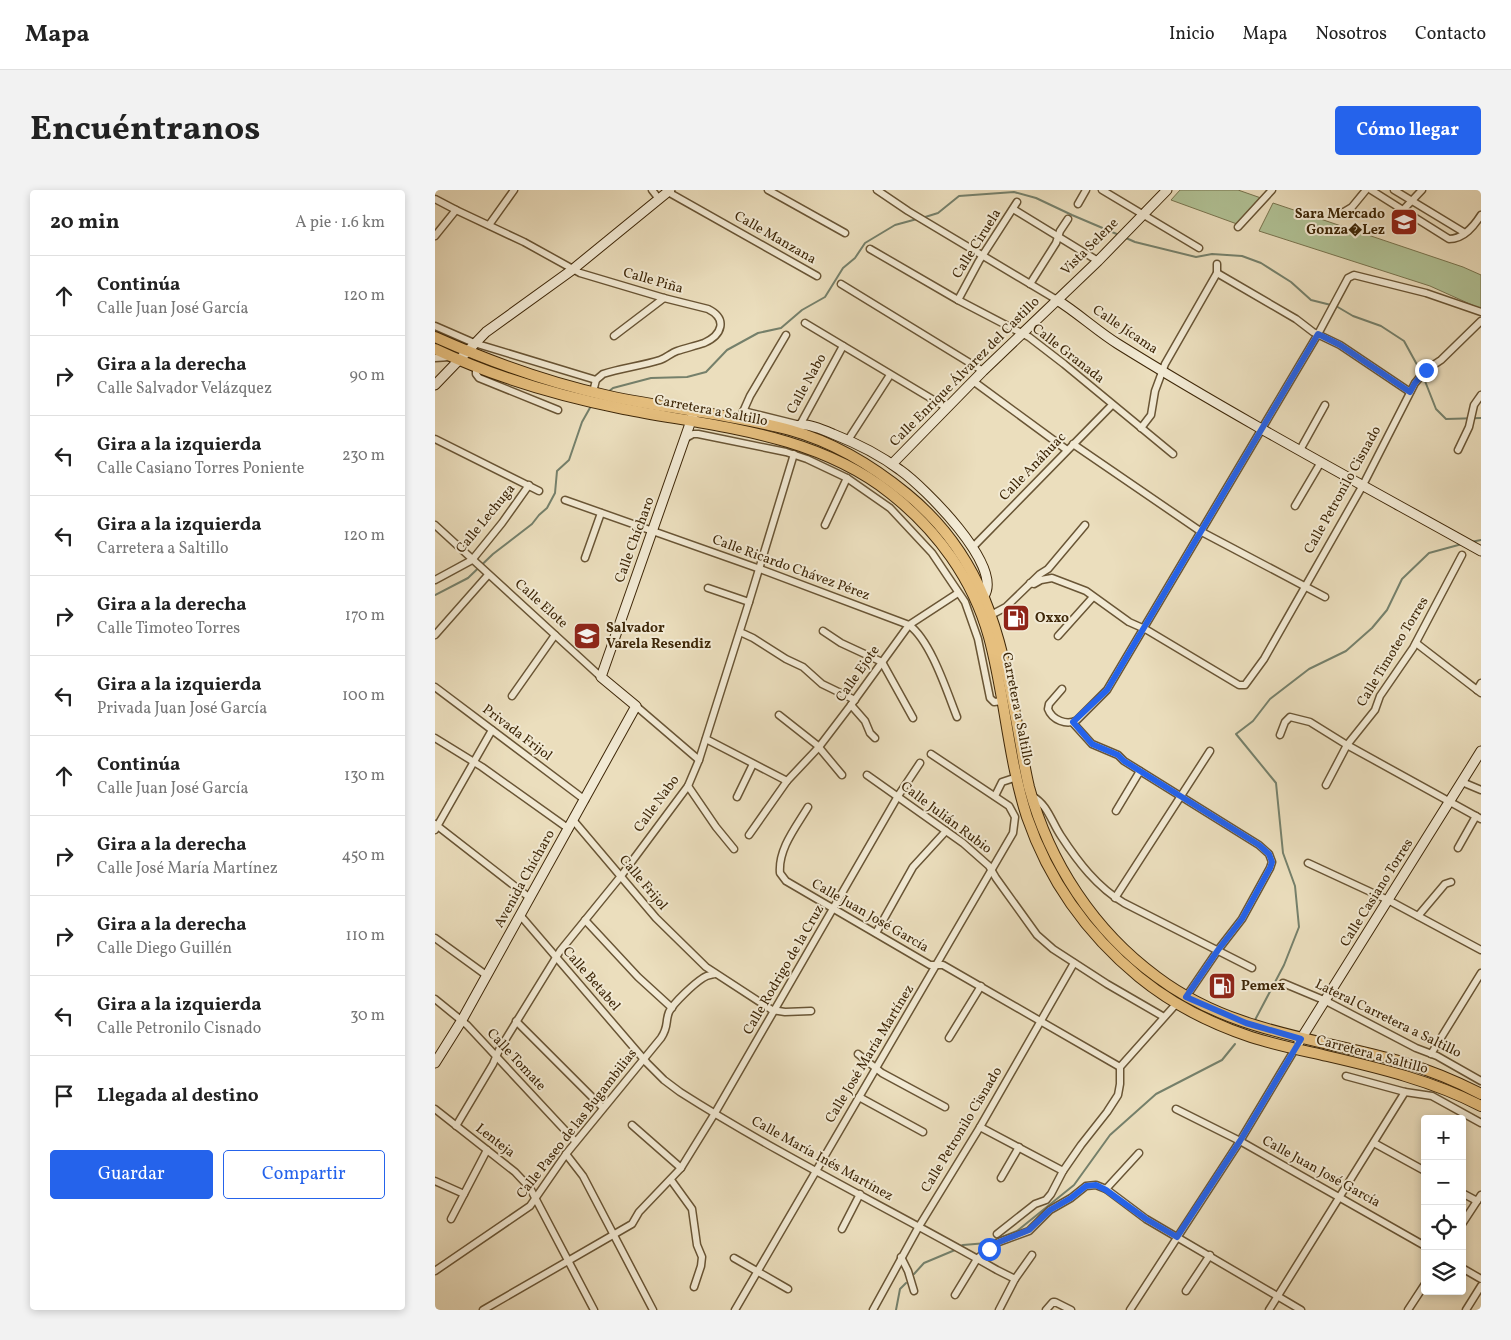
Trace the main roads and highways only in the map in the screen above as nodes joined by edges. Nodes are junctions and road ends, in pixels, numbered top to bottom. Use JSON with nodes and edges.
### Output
{"nodes":[{"id":1,"x":435,"y":337,"type":"edge"},
{"id":2,"x":435,"y":349,"type":"edge"},
{"id":3,"x":595,"y":398,"type":"junction"},
{"id":4,"x":692,"y":417,"type":"junction"},
{"id":5,"x":1481,"y":1094,"type":"edge"},
{"id":6,"x":1481,"y":1106,"type":"edge"}],
"edges":[{"from":1,"to":3,"type":"main road","name":"Carretera a Saltillo"},
{"from":2,"to":3,"type":"main road","name":"Carretera a Saltillo"},
{"from":3,"to":4,"type":"main road","name":"Carretera a Saltillo"},
{"from":3,"to":4,"type":"main road","name":"Carretera a Saltillo"},
{"from":4,"to":5,"type":"main road","name":"Carretera a Saltillo"},
{"from":4,"to":6,"type":"main road","name":"Carretera a Saltillo"}]}
